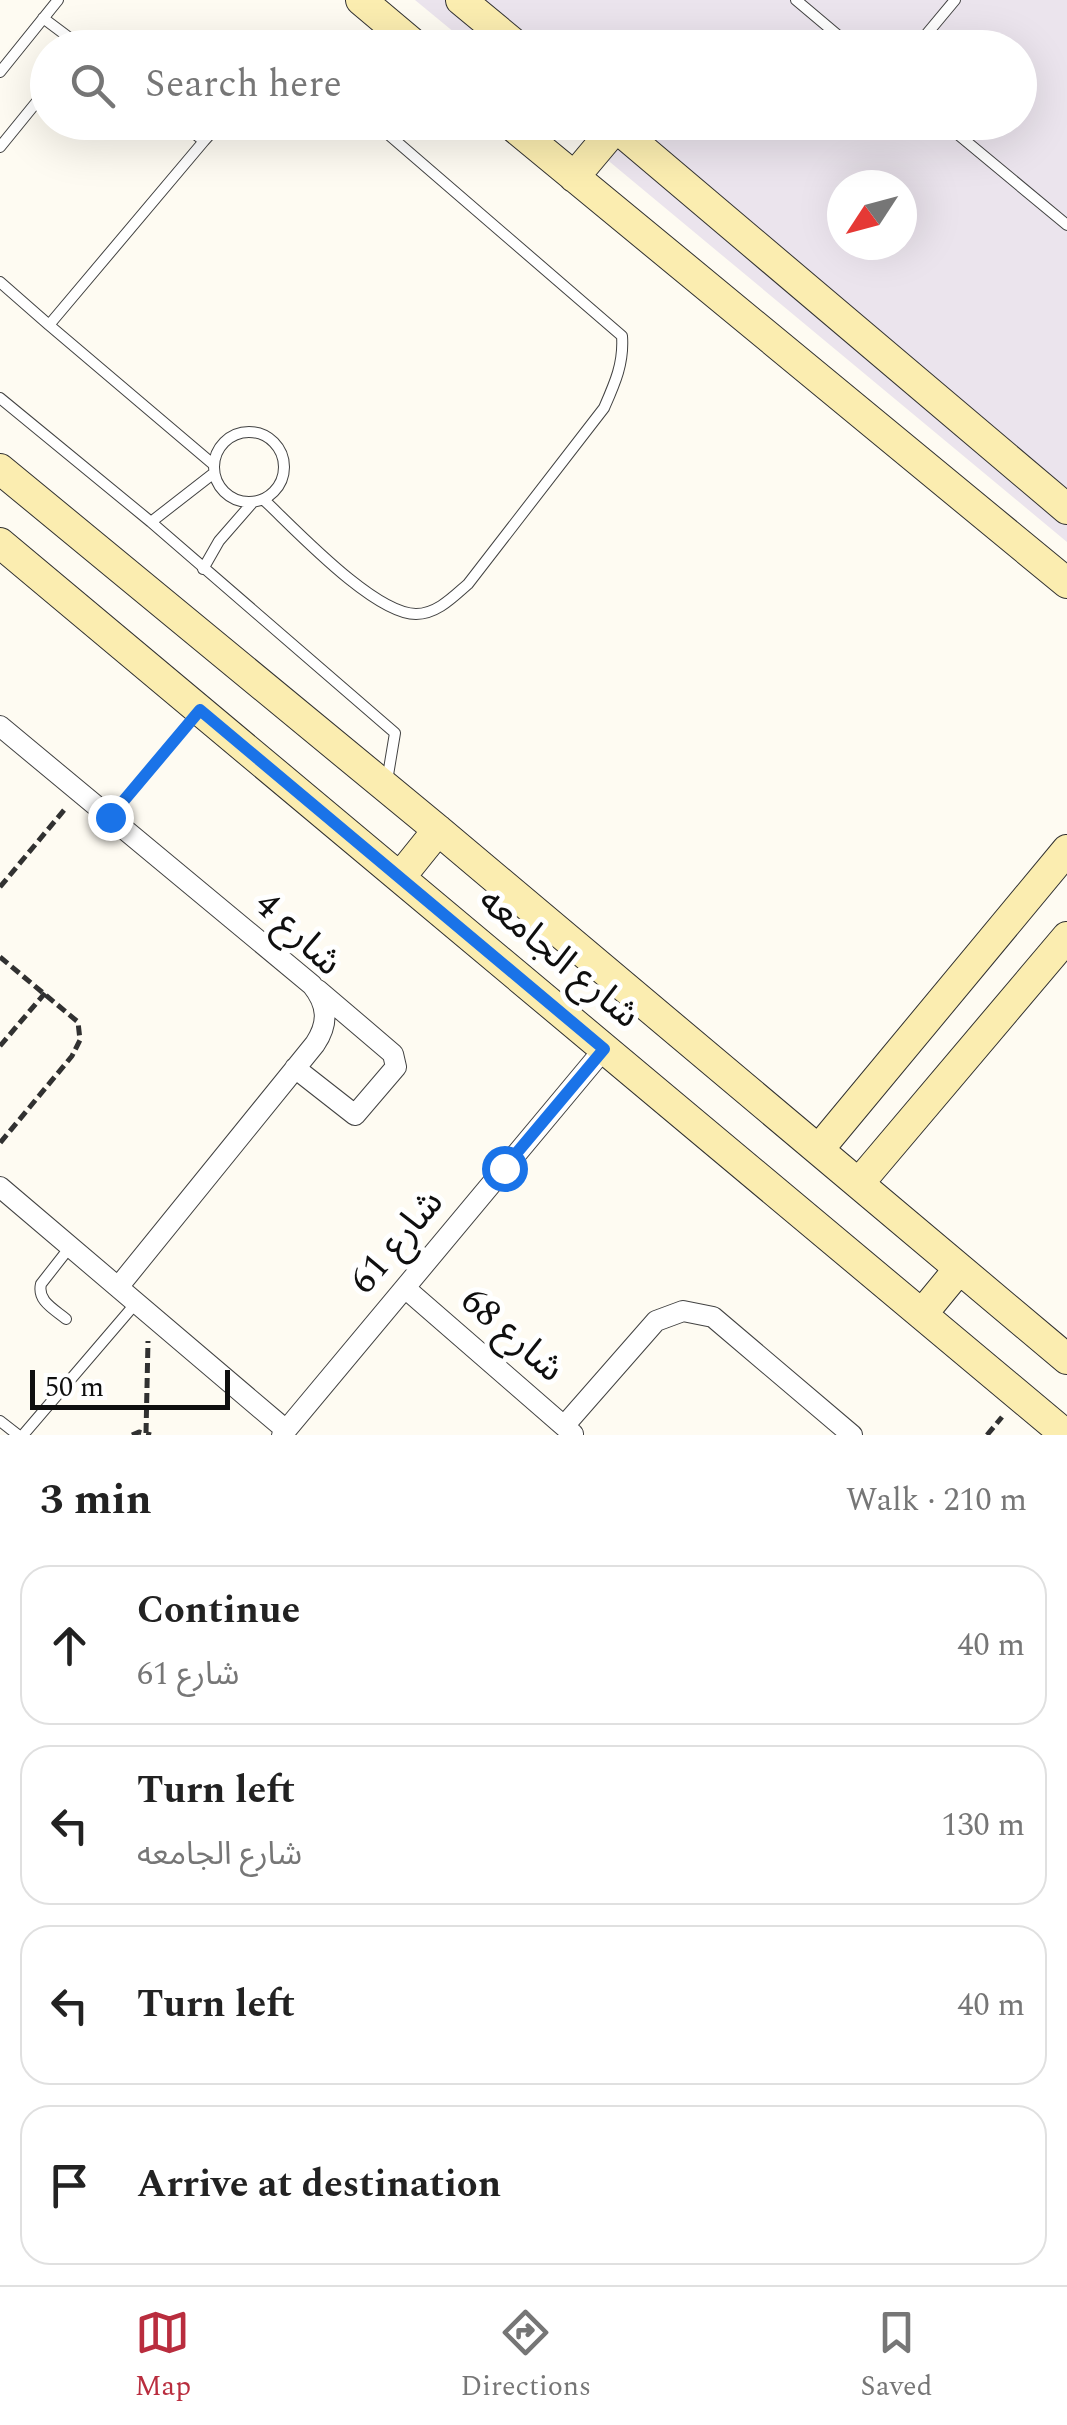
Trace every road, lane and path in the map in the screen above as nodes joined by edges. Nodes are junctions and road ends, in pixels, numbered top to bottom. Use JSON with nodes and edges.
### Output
{"nodes":[{"id":1,"x":58,"y":0,"type":"edge"},
{"id":2,"x":360,"y":0,"type":"edge"},
{"id":3,"x":461,"y":0,"type":"edge"},
{"id":4,"x":796,"y":0,"type":"edge"},
{"id":5,"x":955,"y":0,"type":"edge"},
{"id":6,"x":43,"y":18,"type":"junction"},
{"id":7,"x":33,"y":30,"type":"edge"},
{"id":8,"x":59,"y":30,"type":"edge"},
{"id":9,"x":396,"y":30,"type":"edge"},
{"id":10,"x":497,"y":30,"type":"edge"},
{"id":11,"x":832,"y":30,"type":"edge"},
{"id":12,"x":930,"y":30,"type":"edge"},
{"id":13,"x":30,"y":34,"type":"edge"},
{"id":14,"x":0,"y":72,"type":"edge"},
{"id":15,"x":30,"y":110,"type":"edge"},
{"id":16,"x":395,"y":140,"type":"edge"},
{"id":17,"x":530,"y":140,"type":"edge"},
{"id":18,"x":602,"y":140,"type":"edge"},
{"id":19,"x":631,"y":140,"type":"edge"},
{"id":20,"x":965,"y":140,"type":"edge"},
{"id":21,"x":204,"y":141,"type":"edge"},
{"id":22,"x":0,"y":147,"type":"edge"},
{"id":23,"x":574,"y":177,"type":"junction"},
{"id":24,"x":1067,"y":225,"type":"edge"},
{"id":25,"x":0,"y":282,"type":"edge"},
{"id":26,"x":49,"y":325,"type":"junction"},
{"id":27,"x":0,"y":398,"type":"edge"},
{"id":28,"x":0,"y":469,"type":"edge"},
{"id":29,"x":214,"y":469,"type":"junction"},
{"id":30,"x":258,"y":501,"type":"junction"},
{"id":31,"x":1067,"y":508,"type":"edge"},
{"id":32,"x":151,"y":522,"type":"junction"},
{"id":33,"x":0,"y":542,"type":"edge"},
{"id":34,"x":204,"y":569,"type":"junction"},
{"id":35,"x":1067,"y":583,"type":"edge"},
{"id":36,"x":200,"y":710,"type":"junction"},
{"id":37,"x":0,"y":726,"type":"edge"},
{"id":38,"x":386,"y":786,"type":"junction"},
{"id":39,"x":80,"y":792,"type":"junction"},
{"id":40,"x":110,"y":817,"type":"junction"},
{"id":41,"x":438,"y":830,"type":"junction"},
{"id":42,"x":1067,"y":850,"type":"edge"},
{"id":43,"x":401,"y":876,"type":"junction"},
{"id":44,"x":0,"y":887,"type":"edge"},
{"id":45,"x":1064,"y":947,"type":"edge"},
{"id":46,"x":0,"y":957,"type":"edge"},
{"id":47,"x":312,"y":985,"type":"junction"},
{"id":48,"x":44,"y":994,"type":"junction"},
{"id":49,"x":0,"y":1046,"type":"edge"},
{"id":50,"x":604,"y":1049,"type":"junction"},
{"id":51,"x":296,"y":1068,"type":"junction"},
{"id":52,"x":0,"y":1144,"type":"edge"},
{"id":53,"x":819,"y":1149,"type":"junction"},
{"id":54,"x":859,"y":1183,"type":"junction"},
{"id":55,"x":0,"y":1187,"type":"edge"},
{"id":56,"x":71,"y":1246,"type":"junction"},
{"id":57,"x":959,"y":1269,"type":"junction"},
{"id":58,"x":119,"y":1286,"type":"junction"},
{"id":59,"x":405,"y":1288,"type":"junction"},
{"id":60,"x":143,"y":1306,"type":"junction"},
{"id":61,"x":922,"y":1314,"type":"junction"},
{"id":62,"x":66,"y":1319,"type":"dead end"},
{"id":63,"x":1067,"y":1358,"type":"edge"},
{"id":64,"x":0,"y":1420,"type":"edge"},
{"id":65,"x":569,"y":1431,"type":"edge"},
{"id":66,"x":284,"y":1433,"type":"edge"},
{"id":67,"x":148,"y":1434,"type":"edge"},
{"id":68,"x":20,"y":1435,"type":"edge"},
{"id":69,"x":132,"y":1435,"type":"edge"},
{"id":70,"x":852,"y":1435,"type":"edge"},
{"id":71,"x":1066,"y":1435,"type":"edge"}],
"edges":[{"from":1,"to":6,"type":"lane"},
{"from":2,"to":9,"type":"main road"},
{"from":3,"to":10,"type":"main road"},
{"from":4,"to":11,"type":"lane"},
{"from":5,"to":12,"type":"lane"},
{"from":6,"to":7,"type":"lane"},
{"from":6,"to":8,"type":"lane"},
{"from":13,"to":14,"type":"lane"},
{"from":15,"to":22,"type":"lane"},
{"from":16,"to":30,"type":"lane"},
{"from":17,"to":23,"type":"main road"},
{"from":18,"to":23,"type":"main road"},
{"from":19,"to":31,"type":"main road"},
{"from":20,"to":24,"type":"lane"},
{"from":21,"to":26,"type":"lane"},
{"from":23,"to":35,"type":"main road"},
{"from":25,"to":26,"type":"lane"},
{"from":26,"to":29,"type":"lane"},
{"from":27,"to":32,"type":"lane"},
{"from":28,"to":38,"type":"main road","name":"شارع الجامعه"},
{"from":29,"to":30,"type":"lane"},
{"from":29,"to":30,"type":"lane"},
{"from":29,"to":32,"type":"lane"},
{"from":30,"to":34,"type":"lane"},
{"from":32,"to":34,"type":"lane"},
{"from":33,"to":36,"type":"main road","name":"شارع الجامعه"},
{"from":34,"to":38,"type":"lane"},
{"from":36,"to":40,"type":"path"},
{"from":36,"to":43,"type":"main road","name":"شارع الجامعه"},
{"from":37,"to":39,"type":"street","name":"شارع 4"},
{"from":38,"to":41,"type":"main road","name":"شارع الجامعه"},
{"from":39,"to":40,"type":"street","name":"شارع 4"},
{"from":39,"to":44,"type":"path"},
{"from":40,"to":47,"type":"street","name":"شارع 4"},
{"from":41,"to":43,"type":"main road"},
{"from":41,"to":53,"type":"main road","name":"شارع الجامعه"},
{"from":42,"to":53,"type":"main road"},
{"from":43,"to":50,"type":"main road","name":"شارع الجامعه"},
{"from":45,"to":54,"type":"main road"},
{"from":46,"to":48,"type":"path"},
{"from":47,"to":51,"type":"street","name":"شارع 4"},
{"from":47,"to":51,"type":"street"},
{"from":48,"to":49,"type":"path"},
{"from":48,"to":52,"type":"path"},
{"from":50,"to":59,"type":"street","name":"شارع 61"},
{"from":50,"to":61,"type":"main road","name":"شارع الجامعه"},
{"from":51,"to":58,"type":"street","name":"شارع 4"},
{"from":53,"to":54,"type":"main road","name":"شارع الجامعه"},
{"from":54,"to":57,"type":"main road","name":"شارع الجامعه"},
{"from":55,"to":56,"type":"street"},
{"from":56,"to":58,"type":"street"},
{"from":56,"to":62,"type":"lane"},
{"from":57,"to":61,"type":"main road"},
{"from":57,"to":63,"type":"main road","name":"شارع الجامعه"},
{"from":58,"to":60,"type":"street"},
{"from":59,"to":65,"type":"street","name":"شارع 68"},
{"from":59,"to":66,"type":"street","name":"شارع 61"},
{"from":60,"to":66,"type":"street"},
{"from":60,"to":67,"type":"path"},
{"from":60,"to":68,"type":"lane"},
{"from":61,"to":71,"type":"main road","name":"شارع الجامعه"},
{"from":64,"to":68,"type":"lane"},
{"from":65,"to":70,"type":"street"},
{"from":67,"to":69,"type":"path"}]}
